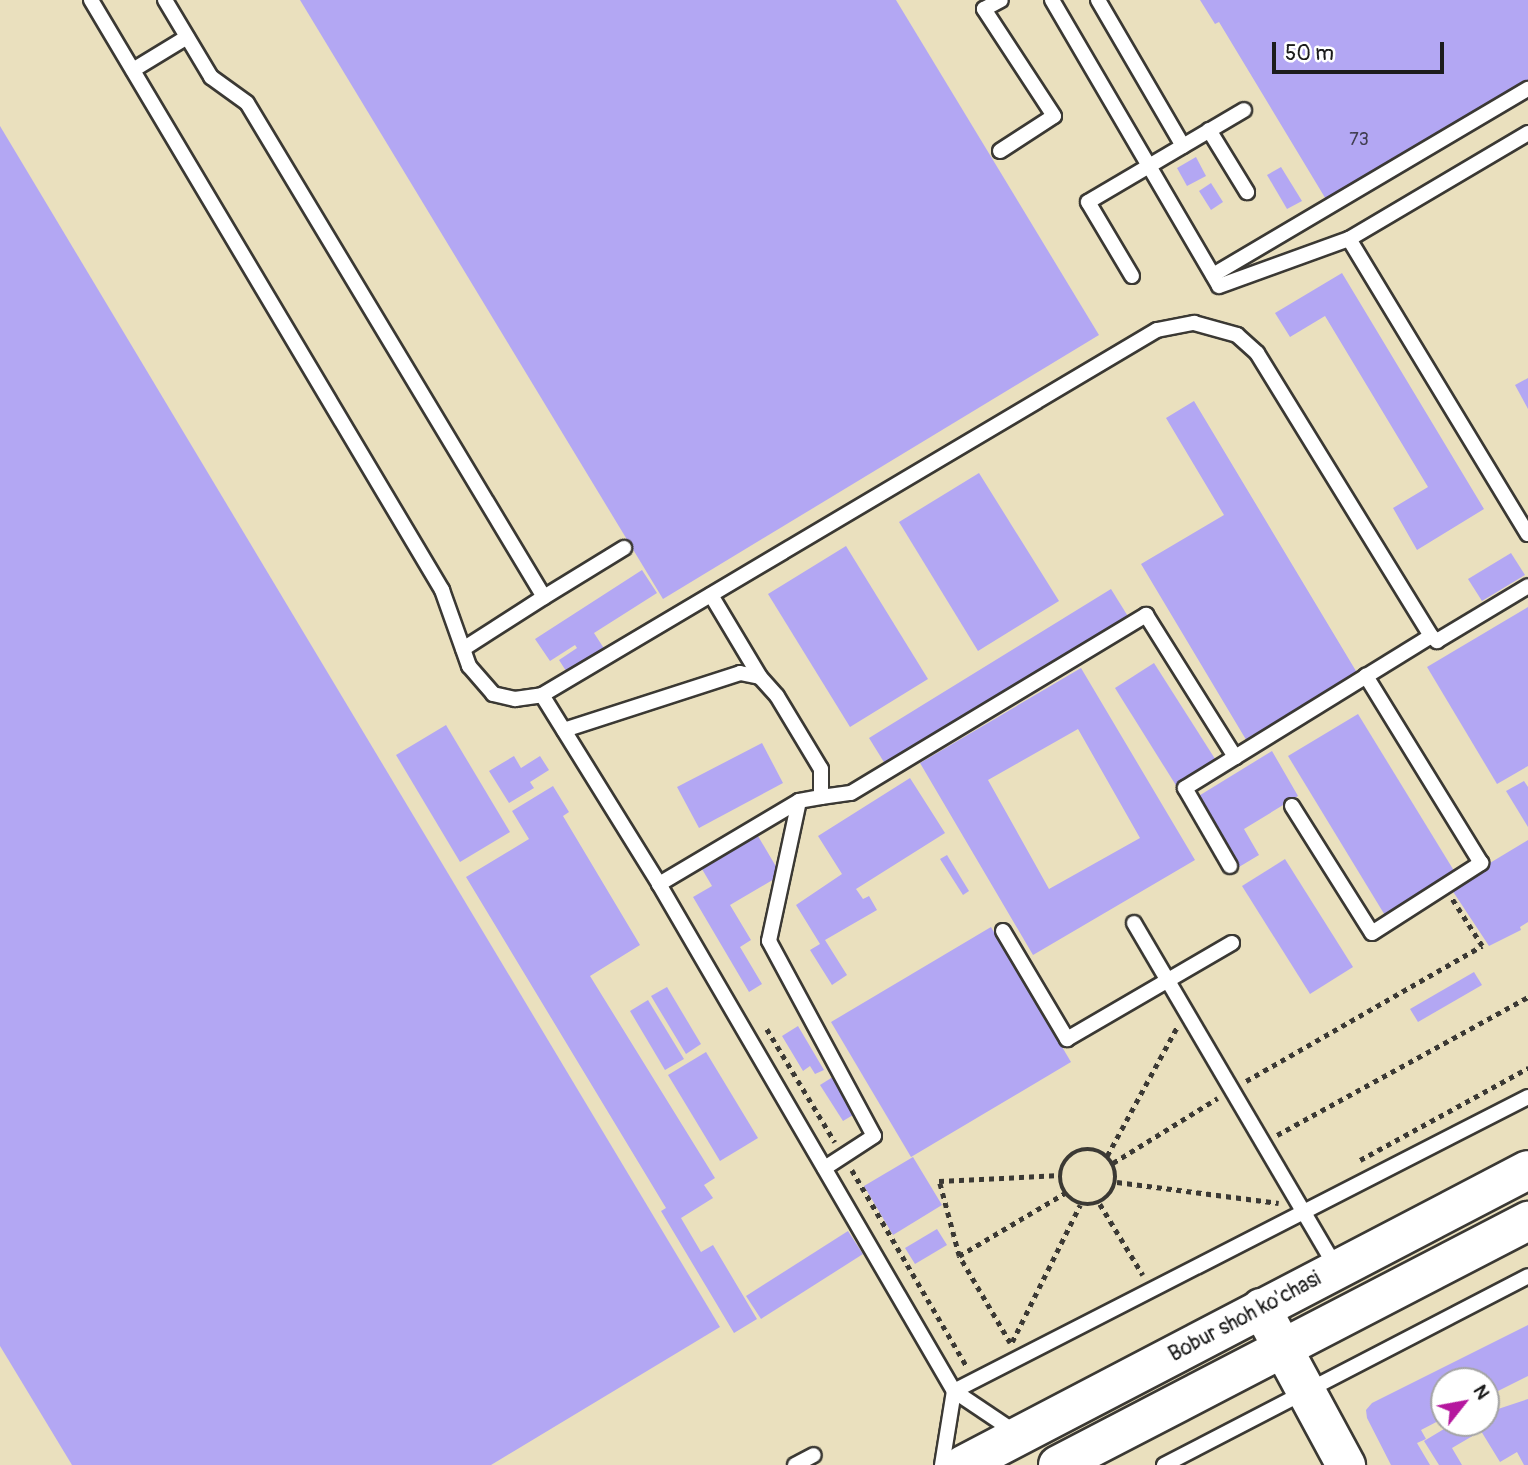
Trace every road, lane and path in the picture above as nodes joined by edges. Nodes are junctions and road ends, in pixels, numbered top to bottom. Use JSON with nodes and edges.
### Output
{"nodes":[{"id":1,"x":92,"y":0,"type":"edge"},
{"id":2,"x":165,"y":0,"type":"edge"},
{"id":3,"x":1001,"y":0,"type":"edge"},
{"id":4,"x":1052,"y":0,"type":"edge"},
{"id":5,"x":1098,"y":0,"type":"edge"},
{"id":6,"x":981,"y":4,"type":"edge"},
{"id":7,"x":187,"y":37,"type":"junction"},
{"id":8,"x":133,"y":70,"type":"junction"},
{"id":9,"x":1528,"y":89,"type":"edge"},
{"id":10,"x":1244,"y":110,"type":"dead end"},
{"id":11,"x":1209,"y":130,"type":"junction"},
{"id":12,"x":1528,"y":133,"type":"edge"},
{"id":13,"x":1183,"y":146,"type":"junction"},
{"id":14,"x":1000,"y":150,"type":"dead end"},
{"id":15,"x":1149,"y":166,"type":"junction"},
{"id":16,"x":1247,"y":192,"type":"dead end"},
{"id":17,"x":1349,"y":239,"type":"junction"},
{"id":18,"x":1213,"y":275,"type":"junction"},
{"id":19,"x":1132,"y":276,"type":"dead end"},
{"id":20,"x":1528,"y":534,"type":"edge"},
{"id":21,"x":624,"y":548,"type":"dead end"},
{"id":22,"x":1528,"y":586,"type":"edge"},
{"id":23,"x":711,"y":595,"type":"junction"},
{"id":24,"x":544,"y":597,"type":"junction"},
{"id":25,"x":1431,"y":636,"type":"junction"},
{"id":26,"x":463,"y":649,"type":"junction"},
{"id":27,"x":1366,"y":676,"type":"junction"},
{"id":28,"x":760,"y":677,"type":"junction"},
{"id":29,"x":542,"y":695,"type":"junction"},
{"id":30,"x":564,"y":730,"type":"junction"},
{"id":31,"x":1235,"y":757,"type":"junction"},
{"id":32,"x":821,"y":797,"type":"junction"},
{"id":33,"x":799,"y":802,"type":"junction"},
{"id":34,"x":1292,"y":806,"type":"dead end"},
{"id":35,"x":1230,"y":866,"type":"dead end"},
{"id":36,"x":659,"y":884,"type":"junction"},
{"id":37,"x":1444,"y":887,"type":"junction"},
{"id":38,"x":1134,"y":923,"type":"dead end"},
{"id":39,"x":1003,"y":931,"type":"dead end"},
{"id":40,"x":1233,"y":943,"type":"dead end"},
{"id":41,"x":1168,"y":981,"type":"junction"},
{"id":42,"x":1528,"y":997,"type":"edge"},
{"id":43,"x":1186,"y":1011,"type":"junction"},
{"id":44,"x":766,"y":1027,"type":"dead end"},
{"id":45,"x":1528,"y":1068,"type":"edge"},
{"id":46,"x":1231,"y":1090,"type":"junction"},
{"id":47,"x":1528,"y":1097,"type":"edge"},
{"id":48,"x":1263,"y":1143,"type":"junction"},
{"id":49,"x":843,"y":1156,"type":"junction"},
{"id":50,"x":1107,"y":1156,"type":"junction"},
{"id":51,"x":1113,"y":1163,"type":"junction"},
{"id":52,"x":1352,"y":1164,"type":"dead end"},
{"id":53,"x":825,"y":1168,"type":"junction"},
{"id":54,"x":1528,"y":1170,"type":"edge"},
{"id":55,"x":1060,"y":1175,"type":"junction"},
{"id":56,"x":1117,"y":1182,"type":"junction"},
{"id":57,"x":1065,"y":1193,"type":"junction"},
{"id":58,"x":1276,"y":1203,"type":"junction"},
{"id":59,"x":1100,"y":1204,"type":"junction"},
{"id":60,"x":1080,"y":1205,"type":"junction"},
{"id":61,"x":1299,"y":1205,"type":"junction"},
{"id":62,"x":1264,"y":1209,"type":"dead end"},
{"id":63,"x":1528,"y":1221,"type":"edge"},
{"id":64,"x":959,"y":1256,"type":"junction"},
{"id":65,"x":1154,"y":1267,"type":"dead end"},
{"id":66,"x":1337,"y":1269,"type":"junction"},
{"id":67,"x":1142,"y":1273,"type":"junction"},
{"id":68,"x":1528,"y":1276,"type":"edge"},
{"id":69,"x":1130,"y":1280,"type":"dead end"},
{"id":70,"x":1152,"y":1290,"type":"junction"},
{"id":71,"x":1261,"y":1308,"type":"junction"},
{"id":72,"x":1023,"y":1338,"type":"dead end"},
{"id":73,"x":1011,"y":1344,"type":"junction"},
{"id":74,"x":1282,"y":1347,"type":"junction"},
{"id":75,"x":1000,"y":1350,"type":"dead end"},
{"id":76,"x":978,"y":1361,"type":"dead end"},
{"id":77,"x":954,"y":1391,"type":"junction"},
{"id":78,"x":1306,"y":1392,"type":"junction"},
{"id":79,"x":1020,"y":1435,"type":"junction"},
{"id":80,"x":814,"y":1455,"type":"dead end"},
{"id":81,"x":795,"y":1465,"type":"edge"},
{"id":82,"x":942,"y":1465,"type":"edge"},
{"id":83,"x":963,"y":1465,"type":"edge"},
{"id":84,"x":1058,"y":1465,"type":"edge"},
{"id":85,"x":1164,"y":1465,"type":"edge"},
{"id":86,"x":1346,"y":1465,"type":"edge"}],
"edges":[{"from":1,"to":8,"type":"lane"},
{"from":2,"to":7,"type":"lane"},
{"from":3,"to":6,"type":"lane"},
{"from":4,"to":15,"type":"lane"},
{"from":5,"to":13,"type":"lane"},
{"from":6,"to":14,"type":"lane"},
{"from":7,"to":8,"type":"lane"},
{"from":7,"to":24,"type":"lane"},
{"from":8,"to":26,"type":"lane"},
{"from":9,"to":18,"type":"lane"},
{"from":10,"to":11,"type":"lane"},
{"from":11,"to":13,"type":"lane"},
{"from":11,"to":16,"type":"lane"},
{"from":12,"to":17,"type":"lane"},
{"from":13,"to":15,"type":"lane"},
{"from":15,"to":18,"type":"lane"},
{"from":15,"to":19,"type":"lane"},
{"from":17,"to":18,"type":"lane"},
{"from":17,"to":20,"type":"lane"},
{"from":21,"to":24,"type":"lane"},
{"from":22,"to":25,"type":"lane"},
{"from":23,"to":25,"type":"lane"},
{"from":23,"to":28,"type":"lane"},
{"from":23,"to":29,"type":"lane"},
{"from":24,"to":26,"type":"lane"},
{"from":25,"to":27,"type":"lane"},
{"from":26,"to":29,"type":"lane"},
{"from":27,"to":31,"type":"lane"},
{"from":27,"to":37,"type":"lane"},
{"from":28,"to":30,"type":"lane"},
{"from":28,"to":32,"type":"lane"},
{"from":29,"to":30,"type":"lane"},
{"from":30,"to":36,"type":"lane"},
{"from":31,"to":32,"type":"lane"},
{"from":31,"to":35,"type":"lane"},
{"from":32,"to":33,"type":"lane"},
{"from":33,"to":36,"type":"lane"},
{"from":33,"to":49,"type":"lane"},
{"from":34,"to":37,"type":"lane"},
{"from":36,"to":53,"type":"lane"},
{"from":37,"to":46,"type":"path"},
{"from":38,"to":41,"type":"lane"},
{"from":39,"to":41,"type":"lane"},
{"from":40,"to":41,"type":"lane"},
{"from":41,"to":43,"type":"lane"},
{"from":42,"to":48,"type":"path"},
{"from":43,"to":46,"type":"lane"},
{"from":43,"to":50,"type":"path"},
{"from":44,"to":49,"type":"path"},
{"from":45,"to":52,"type":"path"},
{"from":46,"to":48,"type":"lane"},
{"from":46,"to":51,"type":"path"},
{"from":47,"to":61,"type":"lane"},
{"from":48,"to":61,"type":"lane"},
{"from":49,"to":53,"type":"lane"},
{"from":49,"to":76,"type":"path"},
{"from":50,"to":51,"type":"path"},
{"from":50,"to":55,"type":"path"},
{"from":51,"to":56,"type":"path"},
{"from":53,"to":77,"type":"lane"},
{"from":54,"to":66,"type":"main road","name":"Bobur shoh ko'chasi"},
{"from":55,"to":57,"type":"path"},
{"from":55,"to":64,"type":"path"},
{"from":56,"to":58,"type":"path"},
{"from":56,"to":59,"type":"path"},
{"from":57,"to":60,"type":"path"},
{"from":57,"to":64,"type":"path"},
{"from":58,"to":61,"type":"path"},
{"from":58,"to":61,"type":"path"},
{"from":58,"to":62,"type":"path"},
{"from":59,"to":60,"type":"path"},
{"from":59,"to":67,"type":"path"},
{"from":60,"to":73,"type":"path"},
{"from":61,"to":66,"type":"lane"},
{"from":61,"to":70,"type":"lane"},
{"from":63,"to":74,"type":"main road","name":"Bobur shoh ko'chasi"},
{"from":64,"to":73,"type":"path"},
{"from":65,"to":67,"type":"path"},
{"from":66,"to":71,"type":"main road","name":"Bobur shoh ko'chasi"},
{"from":67,"to":69,"type":"path"},
{"from":67,"to":70,"type":"path"},
{"from":68,"to":78,"type":"lane"},
{"from":70,"to":77,"type":"lane"},
{"from":71,"to":74,"type":"main road"},
{"from":71,"to":79,"type":"main road","name":"Bobur shoh ko'chasi"},
{"from":72,"to":73,"type":"path"},
{"from":73,"to":75,"type":"path"},
{"from":74,"to":78,"type":"main road"},
{"from":74,"to":84,"type":"main road","name":"Bobur shoh ko'chasi"},
{"from":77,"to":79,"type":"lane"},
{"from":77,"to":82,"type":"lane"},
{"from":78,"to":85,"type":"lane"},
{"from":78,"to":86,"type":"main road"},
{"from":79,"to":83,"type":"main road","name":"Bobur shoh ko'chasi"},
{"from":80,"to":81,"type":"lane"}]}
